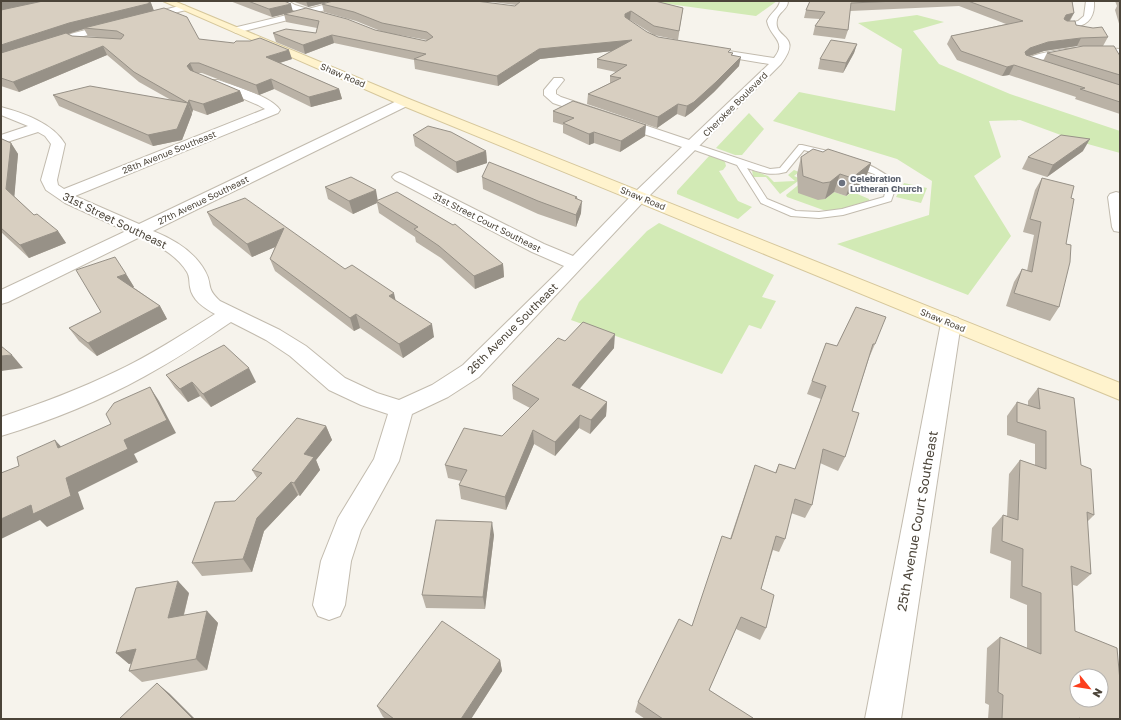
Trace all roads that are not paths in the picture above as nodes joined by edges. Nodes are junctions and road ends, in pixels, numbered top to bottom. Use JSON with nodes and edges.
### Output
{"nodes":[{"id":1,"x":167,"y":1,"type":"edge"},
{"id":2,"x":282,"y":1,"type":"edge"},
{"id":3,"x":348,"y":1,"type":"edge"},
{"id":4,"x":784,"y":1,"type":"edge"},
{"id":5,"x":1090,"y":1,"type":"edge"},
{"id":6,"x":183,"y":8,"type":"junction"},
{"id":7,"x":309,"y":12,"type":"junction"},
{"id":8,"x":337,"y":20,"type":"edge"},
{"id":9,"x":1066,"y":26,"type":"edge"},
{"id":10,"x":236,"y":30,"type":"junction"},
{"id":11,"x":63,"y":39,"type":"junction"},
{"id":12,"x":90,"y":41,"type":"edge"},
{"id":13,"x":690,"y":48,"type":"edge"},
{"id":14,"x":1120,"y":52,"type":"edge"},
{"id":15,"x":1,"y":59,"type":"edge"},
{"id":16,"x":777,"y":62,"type":"junction"},
{"id":17,"x":1044,"y":69,"type":"edge"},
{"id":18,"x":205,"y":79,"type":"edge"},
{"id":19,"x":558,"y":80,"type":"dead end"},
{"id":20,"x":405,"y":102,"type":"junction"},
{"id":21,"x":1,"y":111,"type":"edge"},
{"id":22,"x":39,"y":127,"type":"junction"},
{"id":23,"x":1,"y":140,"type":"edge"},
{"id":24,"x":692,"y":146,"type":"junction"},
{"id":25,"x":740,"y":163,"type":"junction"},
{"id":26,"x":400,"y":177,"type":"dead end"},
{"id":27,"x":64,"y":195,"type":"junction"},
{"id":28,"x":639,"y":197,"type":"junction"},
{"id":29,"x":1116,"y":197,"type":"dead end"},
{"id":30,"x":1120,"y":227,"type":"edge"},
{"id":31,"x":140,"y":231,"type":"junction"},
{"id":32,"x":576,"y":264,"type":"junction"},
{"id":33,"x":1,"y":298,"type":"edge"},
{"id":34,"x":229,"y":314,"type":"junction"},
{"id":35,"x":951,"y":324,"type":"junction"},
{"id":36,"x":1120,"y":392,"type":"edge"},
{"id":37,"x":401,"y":409,"type":"junction"},
{"id":38,"x":1,"y":427,"type":"edge"},
{"id":39,"x":329,"y":605,"type":"dead end"},
{"id":40,"x":883,"y":719,"type":"edge"}],
"edges":[{"from":1,"to":6,"type":"main road","name":"Shaw Road"},
{"from":2,"to":7,"type":"street"},
{"from":3,"to":7,"type":"street"},
{"from":4,"to":16,"type":"street","name":"Cherokee Boulevard"},
{"from":5,"to":9,"type":"street"},
{"from":6,"to":10,"type":"main road","name":"Shaw Road"},
{"from":6,"to":11,"type":"street"},
{"from":7,"to":8,"type":"street"},
{"from":7,"to":10,"type":"street"},
{"from":10,"to":20,"type":"main road","name":"Shaw Road"},
{"from":11,"to":12,"type":"street"},
{"from":11,"to":15,"type":"street"},
{"from":13,"to":16,"type":"street"},
{"from":14,"to":17,"type":"street"},
{"from":16,"to":24,"type":"street","name":"Cherokee Boulevard"},
{"from":18,"to":27,"type":"street","name":"28th Avenue Southeast"},
{"from":19,"to":24,"type":"street"},
{"from":20,"to":28,"type":"main road","name":"Shaw Road"},
{"from":20,"to":31,"type":"street","name":"27th Avenue Southeast"},
{"from":21,"to":22,"type":"street","name":"31st Street Southeast"},
{"from":22,"to":23,"type":"street"},
{"from":22,"to":27,"type":"street","name":"31st Street Southeast"},
{"from":24,"to":25,"type":"lane"},
{"from":24,"to":28,"type":"street","name":"Cherokee Boulevard"},
{"from":25,"to":25,"type":"lane"},
{"from":26,"to":32,"type":"street","name":"31st Street Court Southeast"},
{"from":27,"to":31,"type":"street","name":"31st Street Southeast"},
{"from":28,"to":32,"type":"street","name":"26th Avenue Southeast"},
{"from":28,"to":35,"type":"main road","name":"Shaw Road"},
{"from":29,"to":30,"type":"street"},
{"from":31,"to":33,"type":"street","name":"27th Avenue Southeast"},
{"from":31,"to":34,"type":"street","name":"31st Street Southeast"},
{"from":32,"to":37,"type":"street","name":"26th Avenue Southeast"},
{"from":34,"to":37,"type":"street","name":"31st Street Southeast"},
{"from":34,"to":38,"type":"street"},
{"from":35,"to":36,"type":"main road","name":"Shaw Road"},
{"from":35,"to":40,"type":"street","name":"25th Avenue Court Southeast"},
{"from":37,"to":39,"type":"street"}]}
